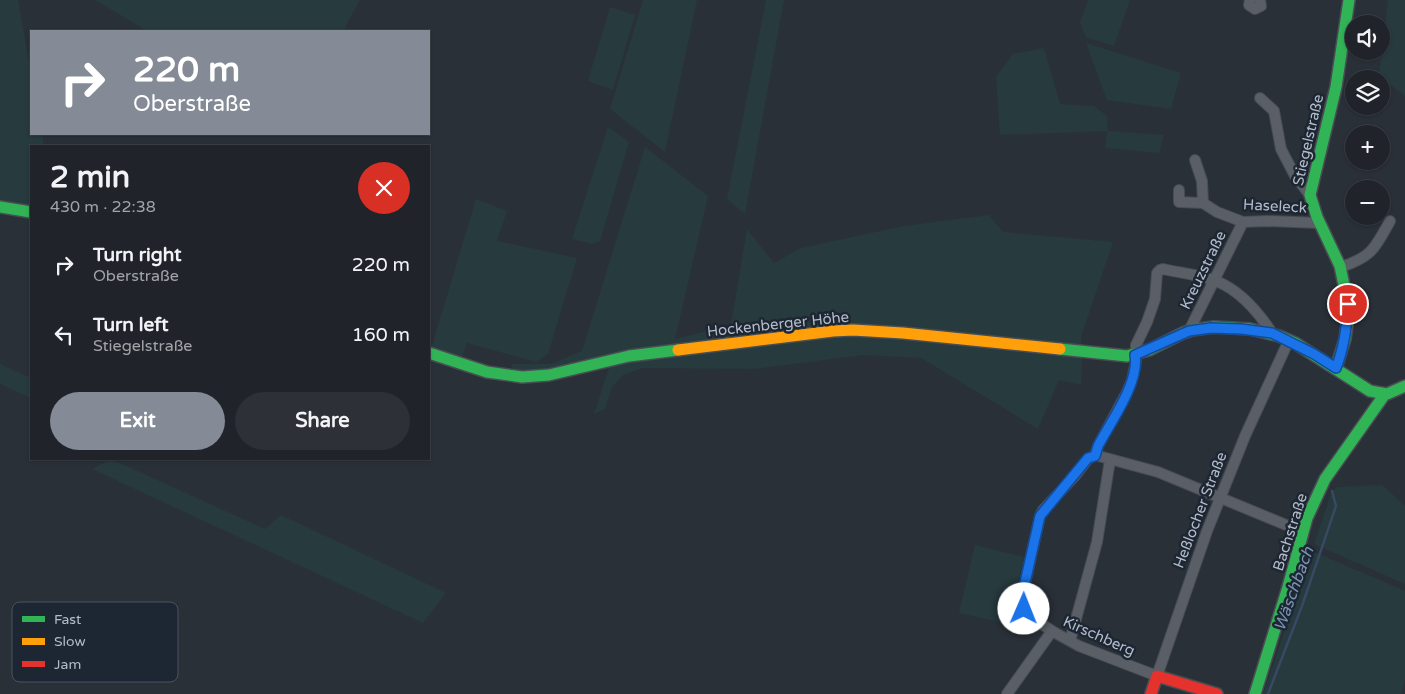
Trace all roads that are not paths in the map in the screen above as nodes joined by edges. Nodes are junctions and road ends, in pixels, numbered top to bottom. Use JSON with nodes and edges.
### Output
{"nodes":[{"id":1,"x":1250,"y":0,"type":"edge"},
{"id":2,"x":1260,"y":0,"type":"edge"},
{"id":3,"x":1349,"y":0,"type":"edge"},
{"id":4,"x":1260,"y":98,"type":"dead end"},
{"id":5,"x":1195,"y":160,"type":"dead end"},
{"id":6,"x":1179,"y":190,"type":"dead end"},
{"id":7,"x":1310,"y":195,"type":"junction"},
{"id":8,"x":1203,"y":203,"type":"junction"},
{"id":9,"x":0,"y":207,"type":"edge"},
{"id":10,"x":30,"y":212,"type":"edge"},
{"id":11,"x":1243,"y":222,"type":"junction"},
{"id":12,"x":1319,"y":223,"type":"junction"},
{"id":13,"x":1388,"y":225,"type":"edge"},
{"id":14,"x":1341,"y":267,"type":"junction"},
{"id":15,"x":1215,"y":280,"type":"junction"},
{"id":16,"x":1189,"y":331,"type":"junction"},
{"id":17,"x":1272,"y":333,"type":"junction"},
{"id":18,"x":1289,"y":340,"type":"junction"},
{"id":19,"x":430,"y":353,"type":"edge"},
{"id":20,"x":1135,"y":355,"type":"junction"},
{"id":21,"x":1336,"y":368,"type":"junction"},
{"id":22,"x":1405,"y":386,"type":"edge"},
{"id":23,"x":1385,"y":394,"type":"junction"},
{"id":24,"x":1095,"y":456,"type":"junction"},
{"id":25,"x":1110,"y":460,"type":"junction"},
{"id":26,"x":1220,"y":498,"type":"junction"},
{"id":27,"x":1303,"y":532,"type":"junction"},
{"id":28,"x":1052,"y":631,"type":"junction"},
{"id":29,"x":1070,"y":642,"type":"junction"},
{"id":30,"x":1157,"y":676,"type":"junction"},
{"id":31,"x":1007,"y":694,"type":"edge"},
{"id":32,"x":1152,"y":694,"type":"edge"},
{"id":33,"x":1217,"y":694,"type":"edge"},
{"id":34,"x":1255,"y":694,"type":"edge"}],
"edges":[{"from":1,"to":2,"type":"street"},
{"from":3,"to":7,"type":"street","name":"Stiegelstraße"},
{"from":4,"to":7,"type":"street"},
{"from":5,"to":8,"type":"street"},
{"from":6,"to":8,"type":"street","name":"Haseleck"},
{"from":7,"to":12,"type":"street","name":"Stiegelstraße"},
{"from":8,"to":11,"type":"street","name":"Haseleck"},
{"from":9,"to":10,"type":"street"},
{"from":11,"to":12,"type":"street","name":"Haseleck"},
{"from":11,"to":15,"type":"street","name":"Kreuzstraße"},
{"from":12,"to":14,"type":"street","name":"Stiegelstraße"},
{"from":13,"to":14,"type":"street"},
{"from":14,"to":21,"type":"street","name":"Stiegelstraße"},
{"from":15,"to":16,"type":"street","name":"Kreuzstraße"},
{"from":15,"to":17,"type":"street"},
{"from":15,"to":20,"type":"street","name":"Kirschberg"},
{"from":16,"to":17,"type":"street"},
{"from":16,"to":20,"type":"street"},
{"from":17,"to":18,"type":"street"},
{"from":18,"to":21,"type":"street"},
{"from":18,"to":26,"type":"street","name":"Heßlocher Straße"},
{"from":19,"to":20,"type":"street","name":"Hockenberger Höhe"},
{"from":20,"to":24,"type":"street","name":"Kirschberg"},
{"from":21,"to":23,"type":"street"},
{"from":22,"to":23,"type":"street"},
{"from":23,"to":27,"type":"street","name":"Bachstraße"},
{"from":24,"to":25,"type":"street"},
{"from":24,"to":28,"type":"street","name":"Kirschberg"},
{"from":25,"to":26,"type":"street"},
{"from":25,"to":29,"type":"street"},
{"from":26,"to":27,"type":"street"},
{"from":26,"to":30,"type":"street","name":"Heßlocher Straße"},
{"from":27,"to":34,"type":"street","name":"Bachstraße"},
{"from":28,"to":29,"type":"street","name":"Kirschberg"},
{"from":28,"to":31,"type":"street"},
{"from":29,"to":30,"type":"street","name":"Kirschberg"},
{"from":30,"to":32,"type":"street","name":"Heßlocher Straße"},
{"from":30,"to":33,"type":"street"}]}
